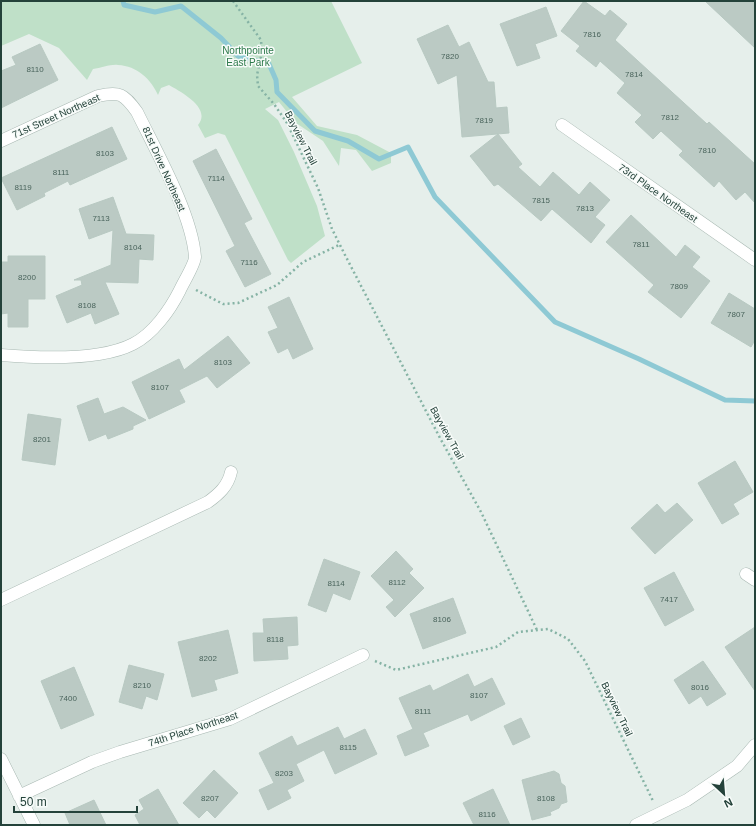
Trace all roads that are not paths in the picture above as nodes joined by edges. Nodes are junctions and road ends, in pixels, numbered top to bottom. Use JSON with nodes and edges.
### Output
{"nodes":[{"id":1,"x":112,"y":93,"type":"joint"},
{"id":2,"x":562,"y":126,"type":"dead end"},
{"id":3,"x":1,"y":142,"type":"edge"},
{"id":4,"x":755,"y":260,"type":"edge"},
{"id":5,"x":1,"y":355,"type":"edge"},
{"id":6,"x":232,"y":472,"type":"dead end"},
{"id":7,"x":1,"y":600,"type":"edge"},
{"id":8,"x":363,"y":655,"type":"road end"},
{"id":9,"x":755,"y":745,"type":"edge"},
{"id":10,"x":1,"y":760,"type":"edge"},
{"id":11,"x":19,"y":796,"type":"junction"},
{"id":12,"x":34,"y":825,"type":"edge"},
{"id":13,"x":636,"y":825,"type":"edge"}],
"edges":[{"from":1,"to":3,"type":"street","name":"71st Street Northeast"},
{"from":1,"to":5,"type":"street","name":"81st Drive Northeast"},
{"from":2,"to":4,"type":"street","name":"73rd Place Northeast"},
{"from":6,"to":7,"type":"street"},
{"from":8,"to":11,"type":"street","name":"74th Place Northeast"},
{"from":9,"to":13,"type":"street"},
{"from":10,"to":11,"type":"street"},
{"from":11,"to":12,"type":"street"}]}
